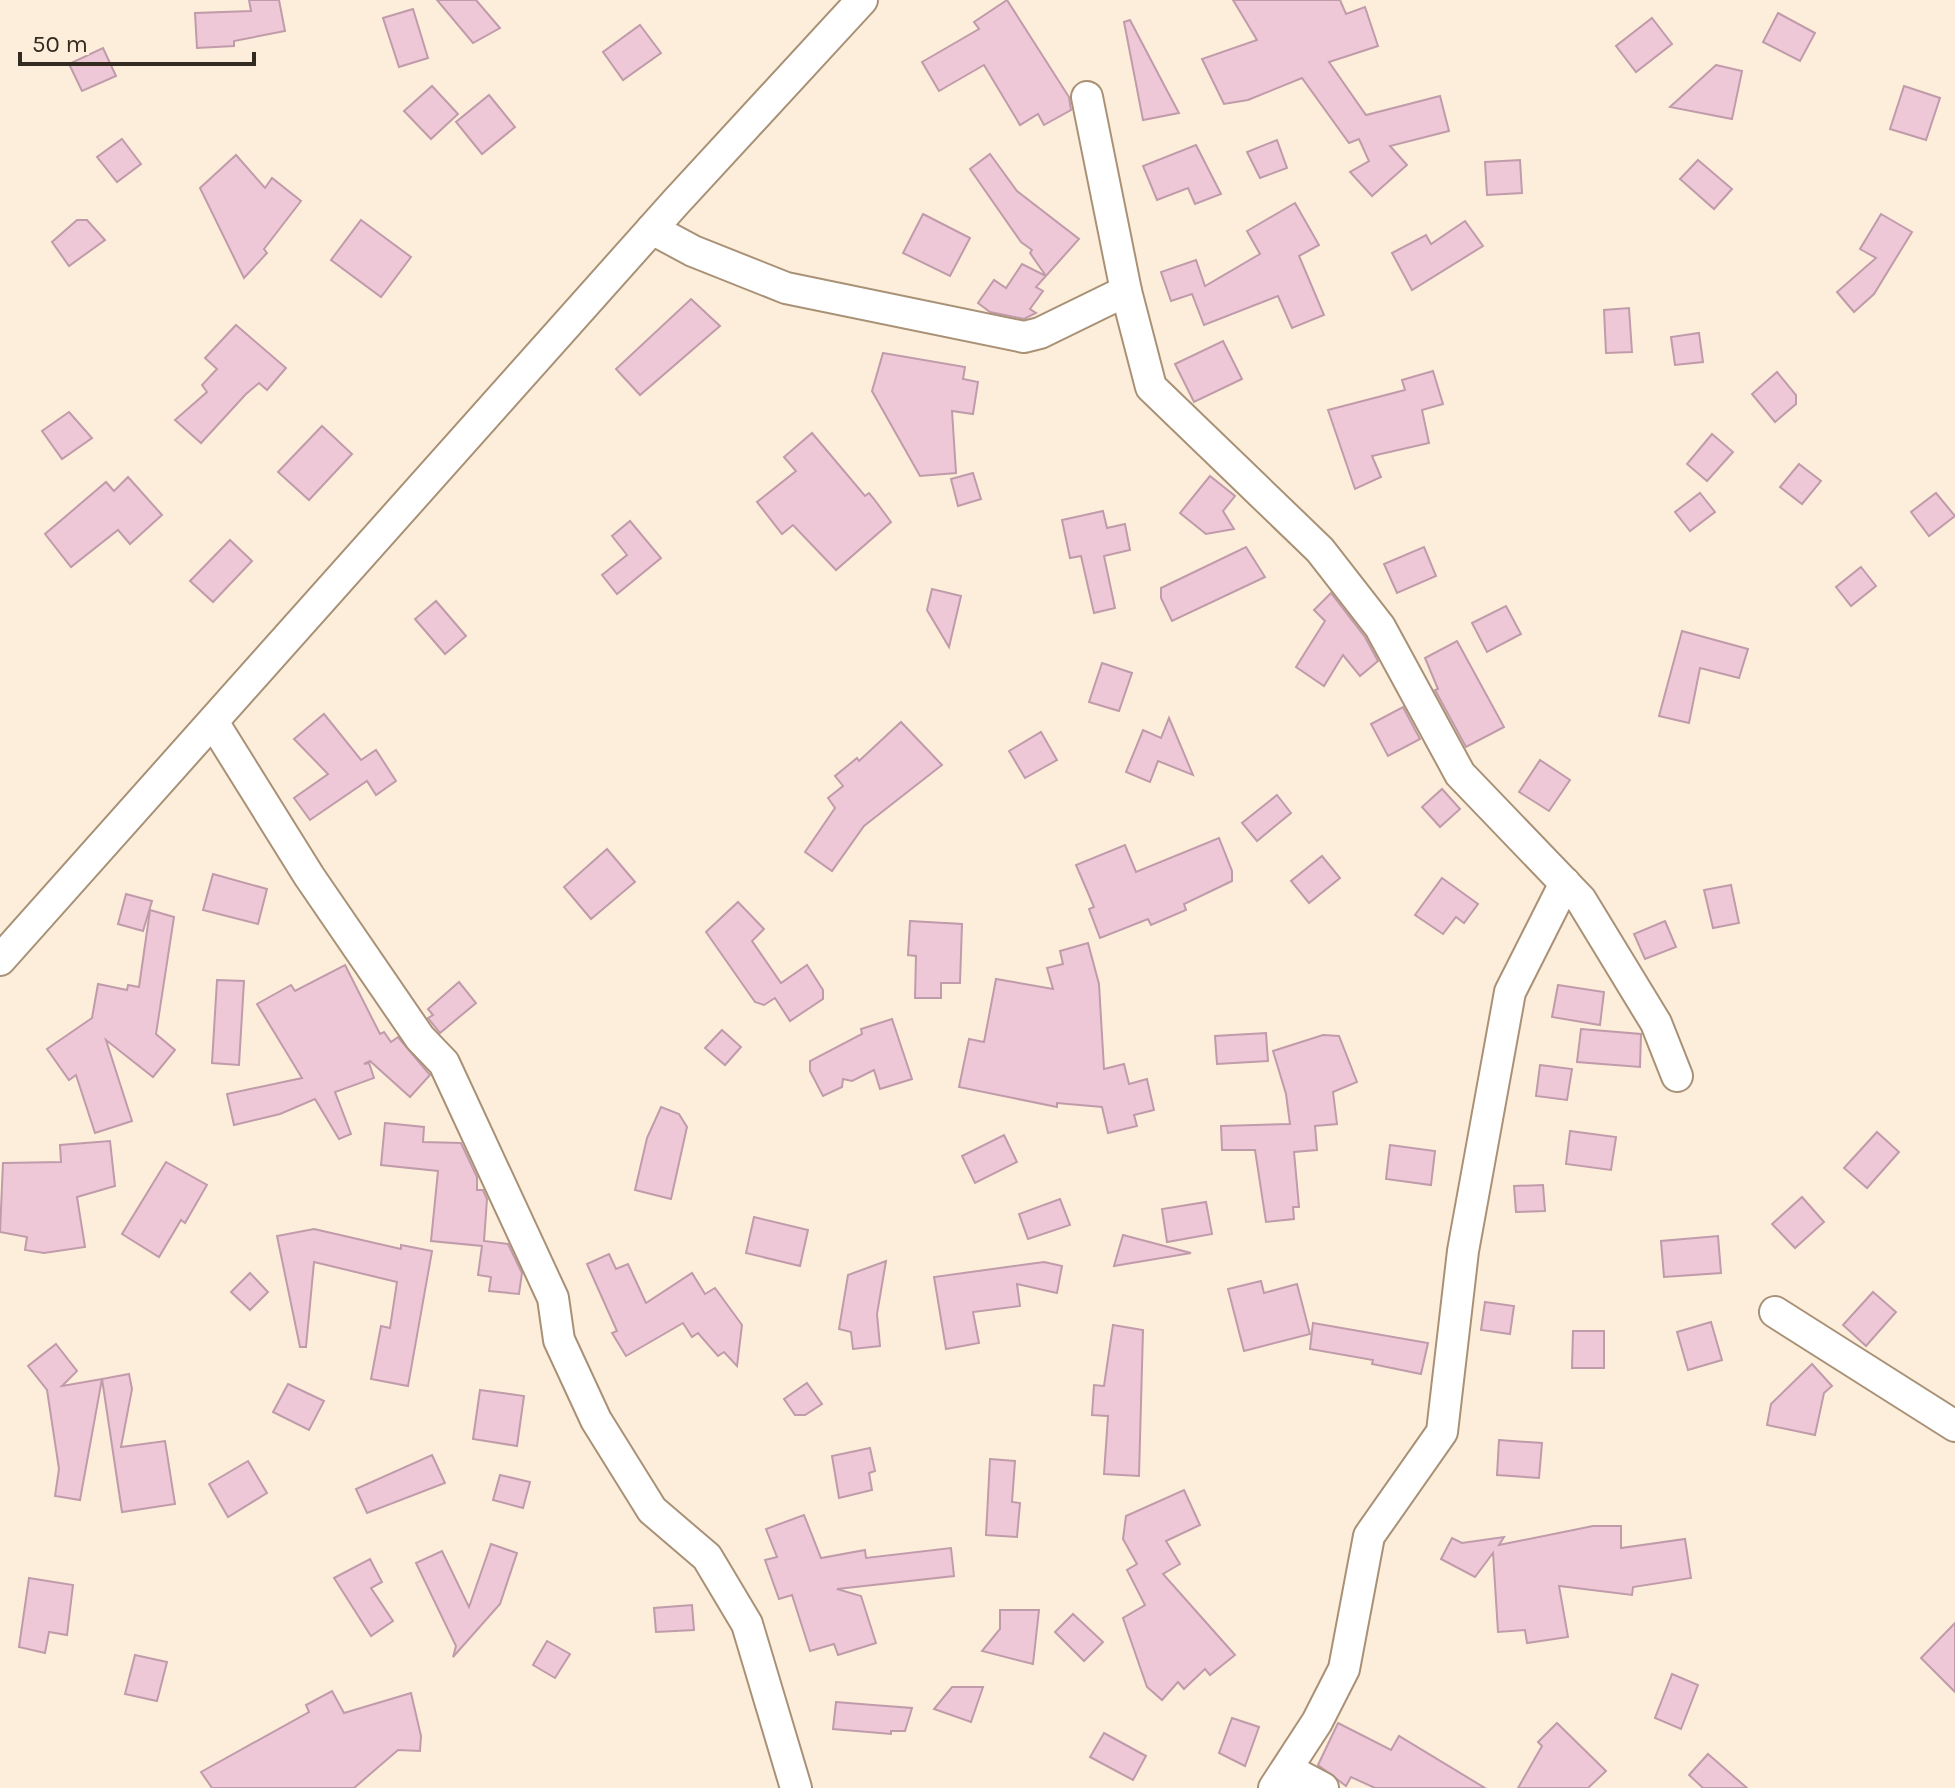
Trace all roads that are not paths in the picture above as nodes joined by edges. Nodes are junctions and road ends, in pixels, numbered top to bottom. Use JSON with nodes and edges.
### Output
{"nodes":[{"id":1,"x":862,"y":0,"type":"edge"},
{"id":2,"x":1087,"y":97,"type":"dead end"},
{"id":3,"x":652,"y":229,"type":"junction"},
{"id":4,"x":1126,"y":291,"type":"junction"},
{"id":5,"x":213,"y":722,"type":"junction"},
{"id":6,"x":1565,"y":883,"type":"junction"},
{"id":7,"x":0,"y":960,"type":"edge"},
{"id":8,"x":1677,"y":1076,"type":"dead end"},
{"id":9,"x":1775,"y":1312,"type":"dead end"},
{"id":10,"x":1955,"y":1426,"type":"edge"},
{"id":11,"x":1282,"y":1779,"type":"edge"},
{"id":12,"x":796,"y":1788,"type":"edge"},
{"id":13,"x":1323,"y":1788,"type":"edge"}],
"edges":[{"from":1,"to":3,"type":"street"},
{"from":2,"to":4,"type":"street"},
{"from":3,"to":4,"type":"street"},
{"from":3,"to":5,"type":"street"},
{"from":4,"to":6,"type":"street"},
{"from":5,"to":7,"type":"street"},
{"from":5,"to":12,"type":"street"},
{"from":6,"to":8,"type":"street"},
{"from":6,"to":11,"type":"street"},
{"from":9,"to":10,"type":"street"},
{"from":11,"to":13,"type":"street"}]}
